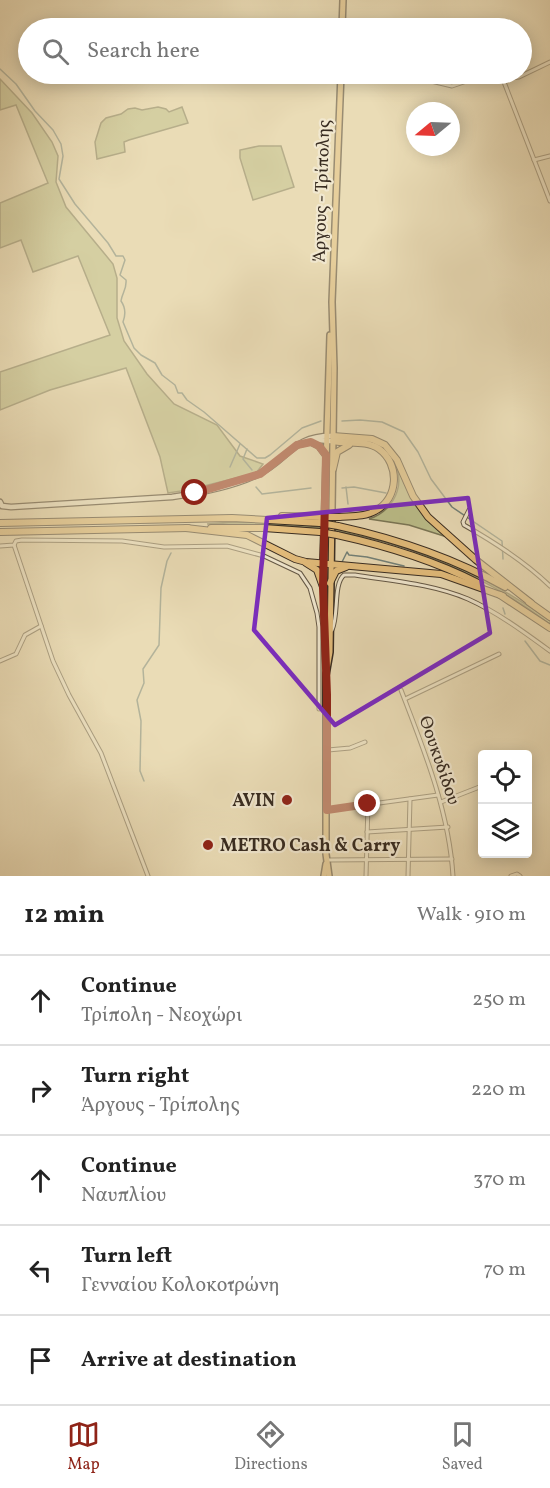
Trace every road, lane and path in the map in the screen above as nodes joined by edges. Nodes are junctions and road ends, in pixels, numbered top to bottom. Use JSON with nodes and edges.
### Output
{"nodes":[{"id":1,"x":343,"y":0,"type":"edge"},
{"id":2,"x":342,"y":18,"type":"edge"},
{"id":3,"x":550,"y":62,"type":"edge"},
{"id":4,"x":532,"y":71,"type":"edge"},
{"id":5,"x":341,"y":84,"type":"edge"},
{"id":6,"x":504,"y":84,"type":"edge"},
{"id":7,"x":550,"y":156,"type":"edge"},
{"id":8,"x":533,"y":160,"type":"junction"},
{"id":9,"x":550,"y":201,"type":"edge"},
{"id":10,"x":330,"y":438,"type":"junction"},
{"id":11,"x":311,"y":442,"type":"junction"},
{"id":12,"x":353,"y":444,"type":"junction"},
{"id":13,"x":297,"y":445,"type":"junction"},
{"id":14,"x":326,"y":455,"type":"junction"},
{"id":15,"x":333,"y":470,"type":"junction"},
{"id":16,"x":0,"y":502,"type":"edge"},
{"id":17,"x":469,"y":510,"type":"dead end"},
{"id":18,"x":320,"y":520,"type":"junction"},
{"id":19,"x":0,"y":523,"type":"edge"},
{"id":20,"x":186,"y":528,"type":"junction"},
{"id":21,"x":0,"y":532,"type":"edge"},
{"id":22,"x":14,"y":545,"type":"junction"},
{"id":23,"x":0,"y":546,"type":"edge"},
{"id":24,"x":306,"y":562,"type":"junction"},
{"id":25,"x":323,"y":563,"type":"junction"},
{"id":26,"x":331,"y":564,"type":"junction"},
{"id":27,"x":350,"y":566,"type":"junction"},
{"id":28,"x":330,"y":583,"type":"junction"},
{"id":29,"x":550,"y":586,"type":"edge"},
{"id":30,"x":323,"y":587,"type":"junction"},
{"id":31,"x":503,"y":597,"type":"junction"},
{"id":32,"x":531,"y":603,"type":"junction"},
{"id":33,"x":550,"y":617,"type":"edge"},
{"id":34,"x":41,"y":626,"type":"junction"},
{"id":35,"x":550,"y":628,"type":"edge"},
{"id":36,"x":330,"y":635,"type":"junction"},
{"id":37,"x":550,"y":651,"type":"edge"},
{"id":38,"x":499,"y":654,"type":"dead end"},
{"id":39,"x":0,"y":662,"type":"edge"},
{"id":40,"x":326,"y":675,"type":"junction"},
{"id":41,"x":401,"y":690,"type":"dead end"},
{"id":42,"x":405,"y":699,"type":"junction"},
{"id":43,"x":319,"y":709,"type":"dead end"},
{"id":44,"x":365,"y":742,"type":"dead end"},
{"id":45,"x":328,"y":750,"type":"junction"},
{"id":46,"x":478,"y":788,"type":"edge"},
{"id":47,"x":438,"y":795,"type":"junction"},
{"id":48,"x":410,"y":799,"type":"junction"},
{"id":49,"x":441,"y":802,"type":"junction"},
{"id":50,"x":368,"y":804,"type":"junction"},
{"id":51,"x":327,"y":810,"type":"junction"},
{"id":52,"x":447,"y":827,"type":"junction"},
{"id":53,"x":409,"y":830,"type":"junction"},
{"id":54,"x":367,"y":832,"type":"junction"},
{"id":55,"x":367,"y":859,"type":"junction"},
{"id":56,"x":409,"y":859,"type":"junction"},
{"id":57,"x":452,"y":859,"type":"junction"},
{"id":58,"x":326,"y":861,"type":"junction"},
{"id":59,"x":148,"y":876,"type":"edge"},
{"id":60,"x":324,"y":876,"type":"edge"},
{"id":61,"x":329,"y":876,"type":"edge"},
{"id":62,"x":366,"y":876,"type":"edge"},
{"id":63,"x":408,"y":876,"type":"edge"},
{"id":64,"x":453,"y":876,"type":"edge"},
{"id":65,"x":511,"y":876,"type":"edge"},
{"id":66,"x":520,"y":876,"type":"edge"}],
"edges":[{"from":1,"to":2,"type":"main road"},
{"from":3,"to":4,"type":"street"},
{"from":5,"to":10,"type":"main road","name":"Άργους - Τρίπολης"},
{"from":6,"to":8,"type":"street"},
{"from":7,"to":8,"type":"street"},
{"from":8,"to":9,"type":"street"},
{"from":10,"to":11,"type":"main road"},
{"from":10,"to":12,"type":"highway"},
{"from":10,"to":13,"type":"main road"},
{"from":10,"to":14,"type":"main road","name":"Άργους - Τρίπολης"},
{"from":10,"to":15,"type":"main road","name":"Άργους - Τρίπολης"},
{"from":10,"to":32,"type":"highway"},
{"from":11,"to":13,"type":"main road"},
{"from":11,"to":14,"type":"main road"},
{"from":12,"to":15,"type":"highway"},
{"from":12,"to":18,"type":"highway","bridge":true},
{"from":13,"to":16,"type":"main road"},
{"from":14,"to":25,"type":"main road","name":"Άργους - Τρίπολης"},
{"from":15,"to":26,"type":"main road","name":"Άργους - Τρίπολης"},
{"from":17,"to":29,"type":"street"},
{"from":18,"to":19,"type":"highway"},
{"from":18,"to":32,"type":"highway","bridge":true},
{"from":20,"to":21,"type":"highway"},
{"from":20,"to":24,"type":"highway"},
{"from":20,"to":31,"type":"highway","bridge":true},
{"from":22,"to":23,"type":"street"},
{"from":22,"to":34,"type":"street"},
{"from":22,"to":43,"type":"street"},
{"from":24,"to":25,"type":"highway"},
{"from":24,"to":30,"type":"highway"},
{"from":25,"to":26,"type":"highway"},
{"from":25,"to":30,"type":"main road","name":"Άργους - Τρίπολης"},
{"from":26,"to":27,"type":"highway"},
{"from":26,"to":28,"type":"main road","name":"Άργους - Τρίπολης"},
{"from":27,"to":28,"type":"highway"},
{"from":27,"to":31,"type":"highway"},
{"from":28,"to":36,"type":"main road","name":"Άργους - Τρίπολης"},
{"from":30,"to":40,"type":"main road","name":"Άργους - Τρίπολης"},
{"from":31,"to":35,"type":"highway"},
{"from":32,"to":33,"type":"highway"},
{"from":34,"to":39,"type":"street"},
{"from":34,"to":59,"type":"street"},
{"from":36,"to":37,"type":"street"},
{"from":36,"to":40,"type":"main road","name":"Άργους - Τρίπολης"},
{"from":38,"to":42,"type":"street"},
{"from":40,"to":45,"type":"main road"},
{"from":41,"to":42,"type":"street","name":"Θουκυδίδου"},
{"from":42,"to":47,"type":"street","name":"Θουκυδίδου"},
{"from":44,"to":45,"type":"street"},
{"from":45,"to":51,"type":"main road"},
{"from":46,"to":49,"type":"street"},
{"from":47,"to":48,"type":"street"},
{"from":47,"to":49,"type":"street","name":"Θουκυδίδου"},
{"from":48,"to":50,"type":"street"},
{"from":48,"to":53,"type":"street"},
{"from":49,"to":52,"type":"street","name":"Θουκυδίδου"},
{"from":50,"to":51,"type":"street"},
{"from":50,"to":54,"type":"street"},
{"from":51,"to":58,"type":"main road"},
{"from":52,"to":53,"type":"street"},
{"from":52,"to":57,"type":"street","name":"Θουκυδίδου"},
{"from":53,"to":54,"type":"street"},
{"from":53,"to":56,"type":"street"},
{"from":54,"to":55,"type":"street"},
{"from":55,"to":56,"type":"street"},
{"from":55,"to":58,"type":"street"},
{"from":55,"to":62,"type":"street"},
{"from":56,"to":57,"type":"street"},
{"from":56,"to":63,"type":"street"},
{"from":57,"to":64,"type":"street","name":"Θουκυδίδου"},
{"from":58,"to":60,"type":"main road"},
{"from":58,"to":61,"type":"main road"},
{"from":65,"to":66,"type":"street"}]}
